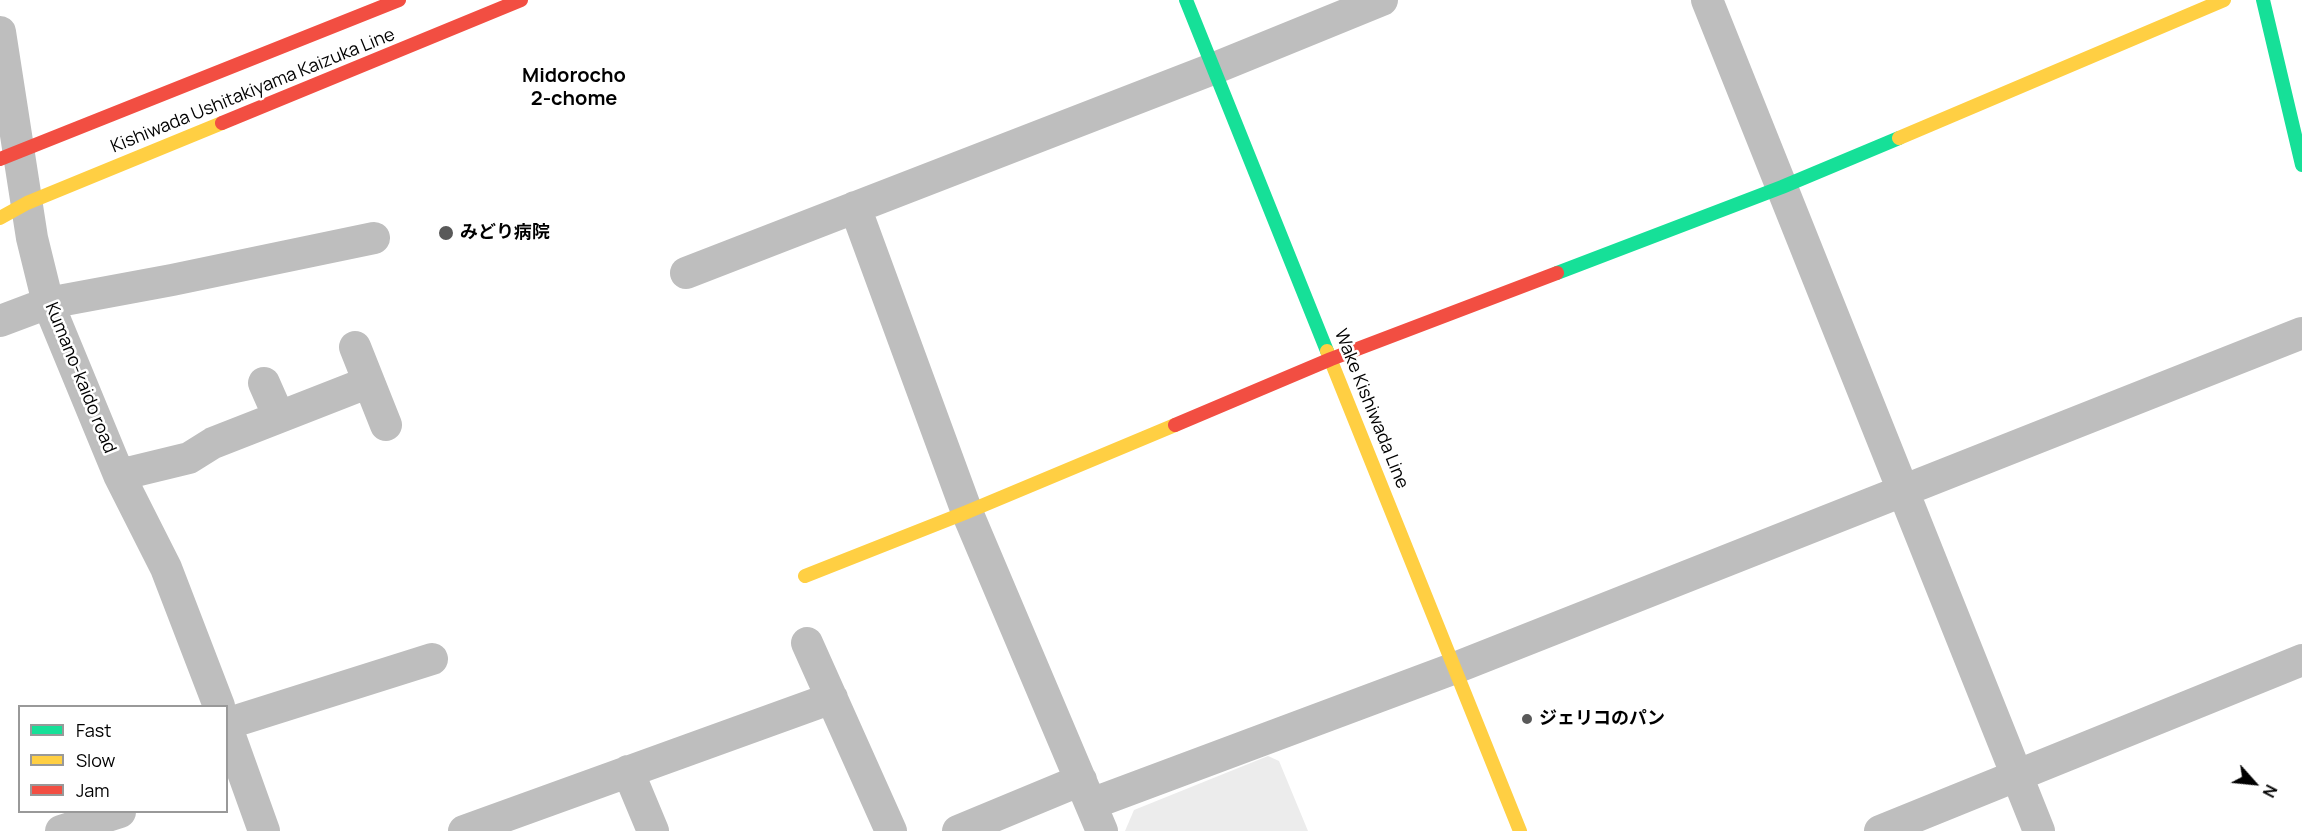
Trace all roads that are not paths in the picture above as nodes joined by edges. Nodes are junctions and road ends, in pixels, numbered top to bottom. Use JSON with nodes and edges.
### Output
{"nodes":[{"id":1,"x":399,"y":0,"type":"edge"},
{"id":2,"x":521,"y":0,"type":"edge"},
{"id":3,"x":1186,"y":0,"type":"edge"},
{"id":4,"x":1382,"y":0,"type":"edge"},
{"id":5,"x":1707,"y":0,"type":"edge"},
{"id":6,"x":2224,"y":0,"type":"edge"},
{"id":7,"x":2263,"y":0,"type":"edge"},
{"id":8,"x":0,"y":32,"type":"edge"},
{"id":9,"x":1215,"y":68,"type":"junction"},
{"id":10,"x":6,"y":152,"type":"edge"},
{"id":11,"x":2302,"y":165,"type":"edge"},
{"id":12,"x":1782,"y":187,"type":"junction"},
{"id":13,"x":27,"y":203,"type":"junction"},
{"id":14,"x":855,"y":207,"type":"junction"},
{"id":15,"x":0,"y":218,"type":"edge"},
{"id":16,"x":374,"y":238,"type":"dead end"},
{"id":17,"x":686,"y":273,"type":"dead end"},
{"id":18,"x":48,"y":303,"type":"junction"},
{"id":19,"x":0,"y":321,"type":"edge"},
{"id":20,"x":2302,"y":333,"type":"edge"},
{"id":21,"x":355,"y":346,"type":"dead end"},
{"id":22,"x":1331,"y":359,"type":"junction"},
{"id":23,"x":369,"y":382,"type":"junction"},
{"id":24,"x":264,"y":383,"type":"dead end"},
{"id":25,"x":279,"y":417,"type":"junction"},
{"id":26,"x":386,"y":425,"type":"dead end"},
{"id":27,"x":119,"y":475,"type":"junction"},
{"id":28,"x":1903,"y":489,"type":"junction"},
{"id":29,"x":967,"y":512,"type":"junction"},
{"id":30,"x":805,"y":576,"type":"dead end"},
{"id":31,"x":807,"y":643,"type":"dead end"},
{"id":32,"x":432,"y":659,"type":"dead end"},
{"id":33,"x":2302,"y":660,"type":"edge"},
{"id":34,"x":1455,"y":668,"type":"junction"},
{"id":35,"x":832,"y":698,"type":"junction"},
{"id":36,"x":219,"y":705,"type":"edge"},
{"id":37,"x":228,"y":724,"type":"edge"},
{"id":38,"x":228,"y":736,"type":"edge"},
{"id":39,"x":628,"y":771,"type":"junction"},
{"id":40,"x":235,"y":774,"type":"edge"},
{"id":41,"x":2018,"y":777,"type":"junction"},
{"id":42,"x":1091,"y":805,"type":"edge"},
{"id":43,"x":115,"y":813,"type":"edge"},
{"id":44,"x":69,"y":823,"type":"edge"},
{"id":45,"x":264,"y":831,"type":"edge"},
{"id":46,"x":464,"y":831,"type":"edge"},
{"id":47,"x":653,"y":831,"type":"edge"},
{"id":48,"x":891,"y":831,"type":"edge"},
{"id":49,"x":958,"y":831,"type":"edge"},
{"id":50,"x":1521,"y":831,"type":"edge"},
{"id":51,"x":1880,"y":831,"type":"edge"},
{"id":52,"x":2039,"y":831,"type":"edge"}],
"edges":[{"from":1,"to":10,"type":"main road","name":"Kishiwada Ushitakiyama Kaizuka Line"},
{"from":2,"to":13,"type":"main road","name":"Kishiwada Ushitakiyama Kaizuka Line"},
{"from":3,"to":9,"type":"main road","name":"Wake Kishiwada Line"},
{"from":4,"to":9,"type":"street"},
{"from":5,"to":12,"type":"street"},
{"from":6,"to":12,"type":"main road"},
{"from":7,"to":11,"type":"main road"},
{"from":8,"to":10,"type":"street","name":"Kumano-kaido road"},
{"from":9,"to":14,"type":"street"},
{"from":9,"to":22,"type":"main road","name":"Wake Kishiwada Line"},
{"from":10,"to":13,"type":"street","name":"Kumano-kaido road"},
{"from":12,"to":22,"type":"main road"},
{"from":12,"to":28,"type":"street"},
{"from":13,"to":15,"type":"main road","name":"Kishiwada Ushitakiyama Kaizuka Line"},
{"from":13,"to":18,"type":"street","name":"Kumano-kaido road"},
{"from":14,"to":17,"type":"street"},
{"from":14,"to":29,"type":"street"},
{"from":16,"to":18,"type":"street"},
{"from":18,"to":19,"type":"street"},
{"from":18,"to":27,"type":"street","name":"Kumano-kaido road"},
{"from":20,"to":28,"type":"street"},
{"from":21,"to":23,"type":"street"},
{"from":22,"to":29,"type":"main road"},
{"from":22,"to":34,"type":"main road","name":"Wake Kishiwada Line"},
{"from":23,"to":25,"type":"street"},
{"from":23,"to":26,"type":"street"},
{"from":24,"to":25,"type":"street"},
{"from":25,"to":27,"type":"street"},
{"from":27,"to":36,"type":"street","name":"Kumano-kaido road"},
{"from":28,"to":34,"type":"street"},
{"from":28,"to":41,"type":"street"},
{"from":29,"to":30,"type":"main road"},
{"from":29,"to":42,"type":"street"},
{"from":31,"to":35,"type":"street"},
{"from":32,"to":37,"type":"street"},
{"from":33,"to":41,"type":"street"},
{"from":34,"to":42,"type":"street"},
{"from":34,"to":50,"type":"main road","name":"Wake Kishiwada Line"},
{"from":35,"to":39,"type":"street"},
{"from":35,"to":48,"type":"street"},
{"from":38,"to":40,"type":"street"},
{"from":39,"to":46,"type":"street"},
{"from":39,"to":47,"type":"street"},
{"from":40,"to":45,"type":"street"},
{"from":41,"to":51,"type":"street"},
{"from":41,"to":52,"type":"street"},
{"from":42,"to":49,"type":"street"},
{"from":43,"to":44,"type":"street"}]}
